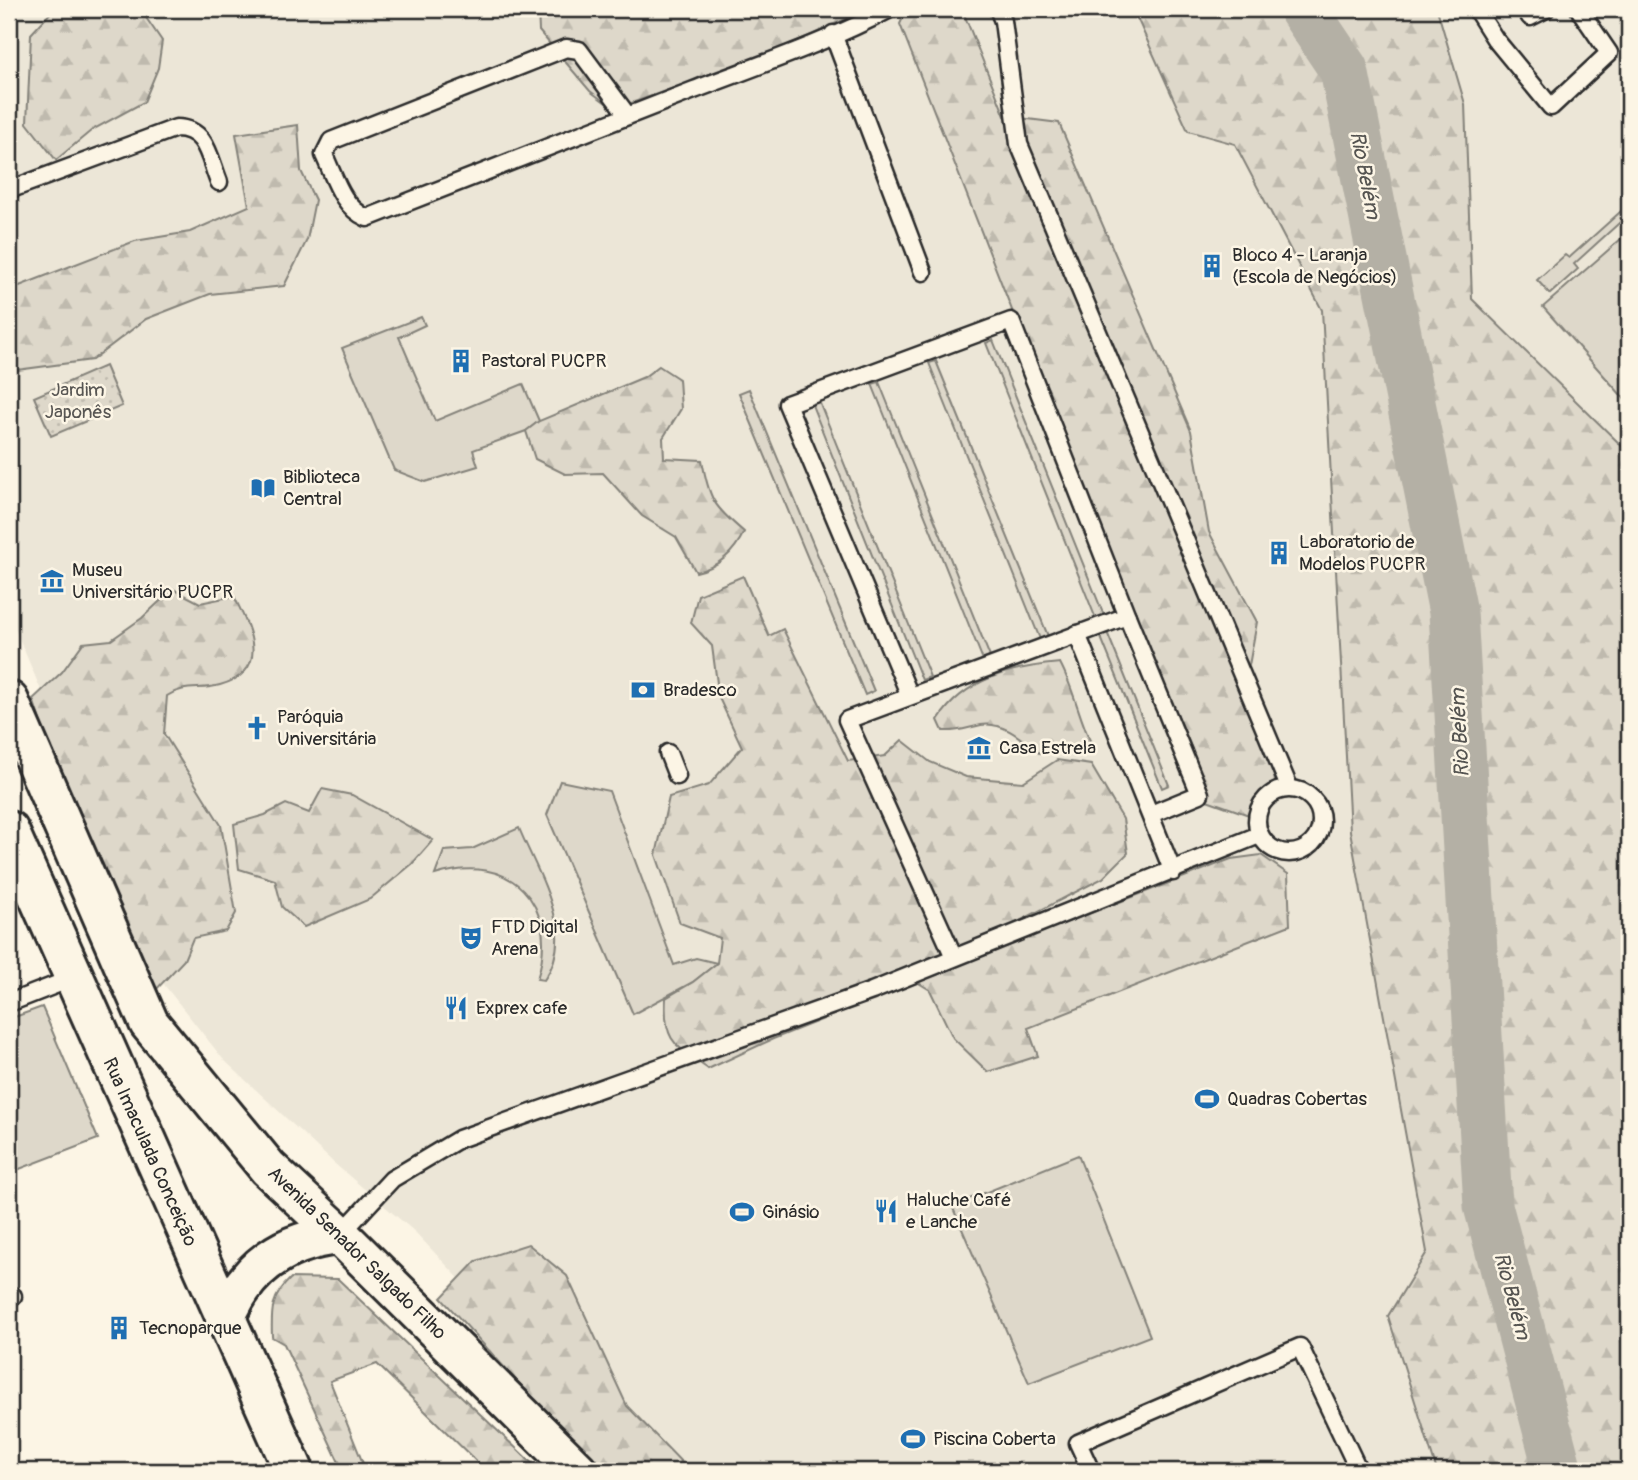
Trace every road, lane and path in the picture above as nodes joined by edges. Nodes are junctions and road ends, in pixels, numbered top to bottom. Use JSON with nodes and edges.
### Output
{"nodes":[{"id":1,"x":890,"y":9,"type":"edge"},
{"id":2,"x":998,"y":9,"type":"edge"},
{"id":3,"x":1476,"y":9,"type":"edge"},
{"id":4,"x":1525,"y":9,"type":"edge"},
{"id":5,"x":1546,"y":9,"type":"edge"},
{"id":6,"x":1579,"y":9,"type":"edge"},
{"id":7,"x":833,"y":34,"type":"junction"},
{"id":8,"x":628,"y":116,"type":"junction"},
{"id":9,"x":219,"y":183,"type":"dead end"},
{"id":10,"x":9,"y":190,"type":"edge"},
{"id":11,"x":923,"y":272,"type":"dead end"},
{"id":12,"x":1127,"y":616,"type":"junction"},
{"id":13,"x":1077,"y":634,"type":"junction"},
{"id":14,"x":909,"y":696,"type":"junction"},
{"id":15,"x":9,"y":701,"type":"edge"},
{"id":16,"x":668,"y":752,"type":"dead end"},
{"id":17,"x":677,"y":776,"type":"dead end"},
{"id":18,"x":1289,"y":787,"type":"junction"},
{"id":19,"x":1151,"y":814,"type":"junction"},
{"id":20,"x":9,"y":831,"type":"edge"},
{"id":21,"x":1259,"y":835,"type":"junction"},
{"id":22,"x":1173,"y":872,"type":"junction"},
{"id":23,"x":954,"y":957,"type":"junction"},
{"id":24,"x":73,"y":978,"type":"junction"},
{"id":25,"x":9,"y":1003,"type":"edge"},
{"id":26,"x":340,"y":1235,"type":"junction"},
{"id":27,"x":225,"y":1320,"type":"junction"},
{"id":28,"x":294,"y":1471,"type":"edge"},
{"id":29,"x":578,"y":1471,"type":"edge"},
{"id":30,"x":1091,"y":1471,"type":"edge"},
{"id":31,"x":1359,"y":1471,"type":"edge"}],
"edges":[{"from":1,"to":7,"type":"lane"},
{"from":2,"to":18,"type":"lane"},
{"from":3,"to":6,"type":"lane"},
{"from":4,"to":5,"type":"lane"},
{"from":7,"to":8,"type":"lane"},
{"from":7,"to":11,"type":"lane"},
{"from":8,"to":8,"type":"lane"},
{"from":9,"to":10,"type":"lane"},
{"from":12,"to":13,"type":"lane"},
{"from":12,"to":14,"type":"lane"},
{"from":12,"to":19,"type":"lane"},
{"from":13,"to":14,"type":"lane"},
{"from":13,"to":19,"type":"lane"},
{"from":14,"to":23,"type":"lane"},
{"from":15,"to":26,"type":"main road","name":"Avenida Senador Salgado Filho"},
{"from":16,"to":17,"type":"lane"},
{"from":18,"to":21,"type":"lane"},
{"from":18,"to":21,"type":"lane"},
{"from":19,"to":22,"type":"lane"},
{"from":20,"to":24,"type":"main road","name":"Rua Imaculada Conceição"},
{"from":21,"to":22,"type":"lane"},
{"from":22,"to":23,"type":"lane"},
{"from":23,"to":26,"type":"lane"},
{"from":24,"to":25,"type":"lane"},
{"from":24,"to":27,"type":"main road","name":"Rua Imaculada Conceição"},
{"from":26,"to":27,"type":"main road"},
{"from":26,"to":29,"type":"main road","name":"Avenida Senador Salgado Filho"},
{"from":27,"to":28,"type":"main road","name":"Rua Imaculada Conceição"},
{"from":30,"to":31,"type":"lane"}]}
